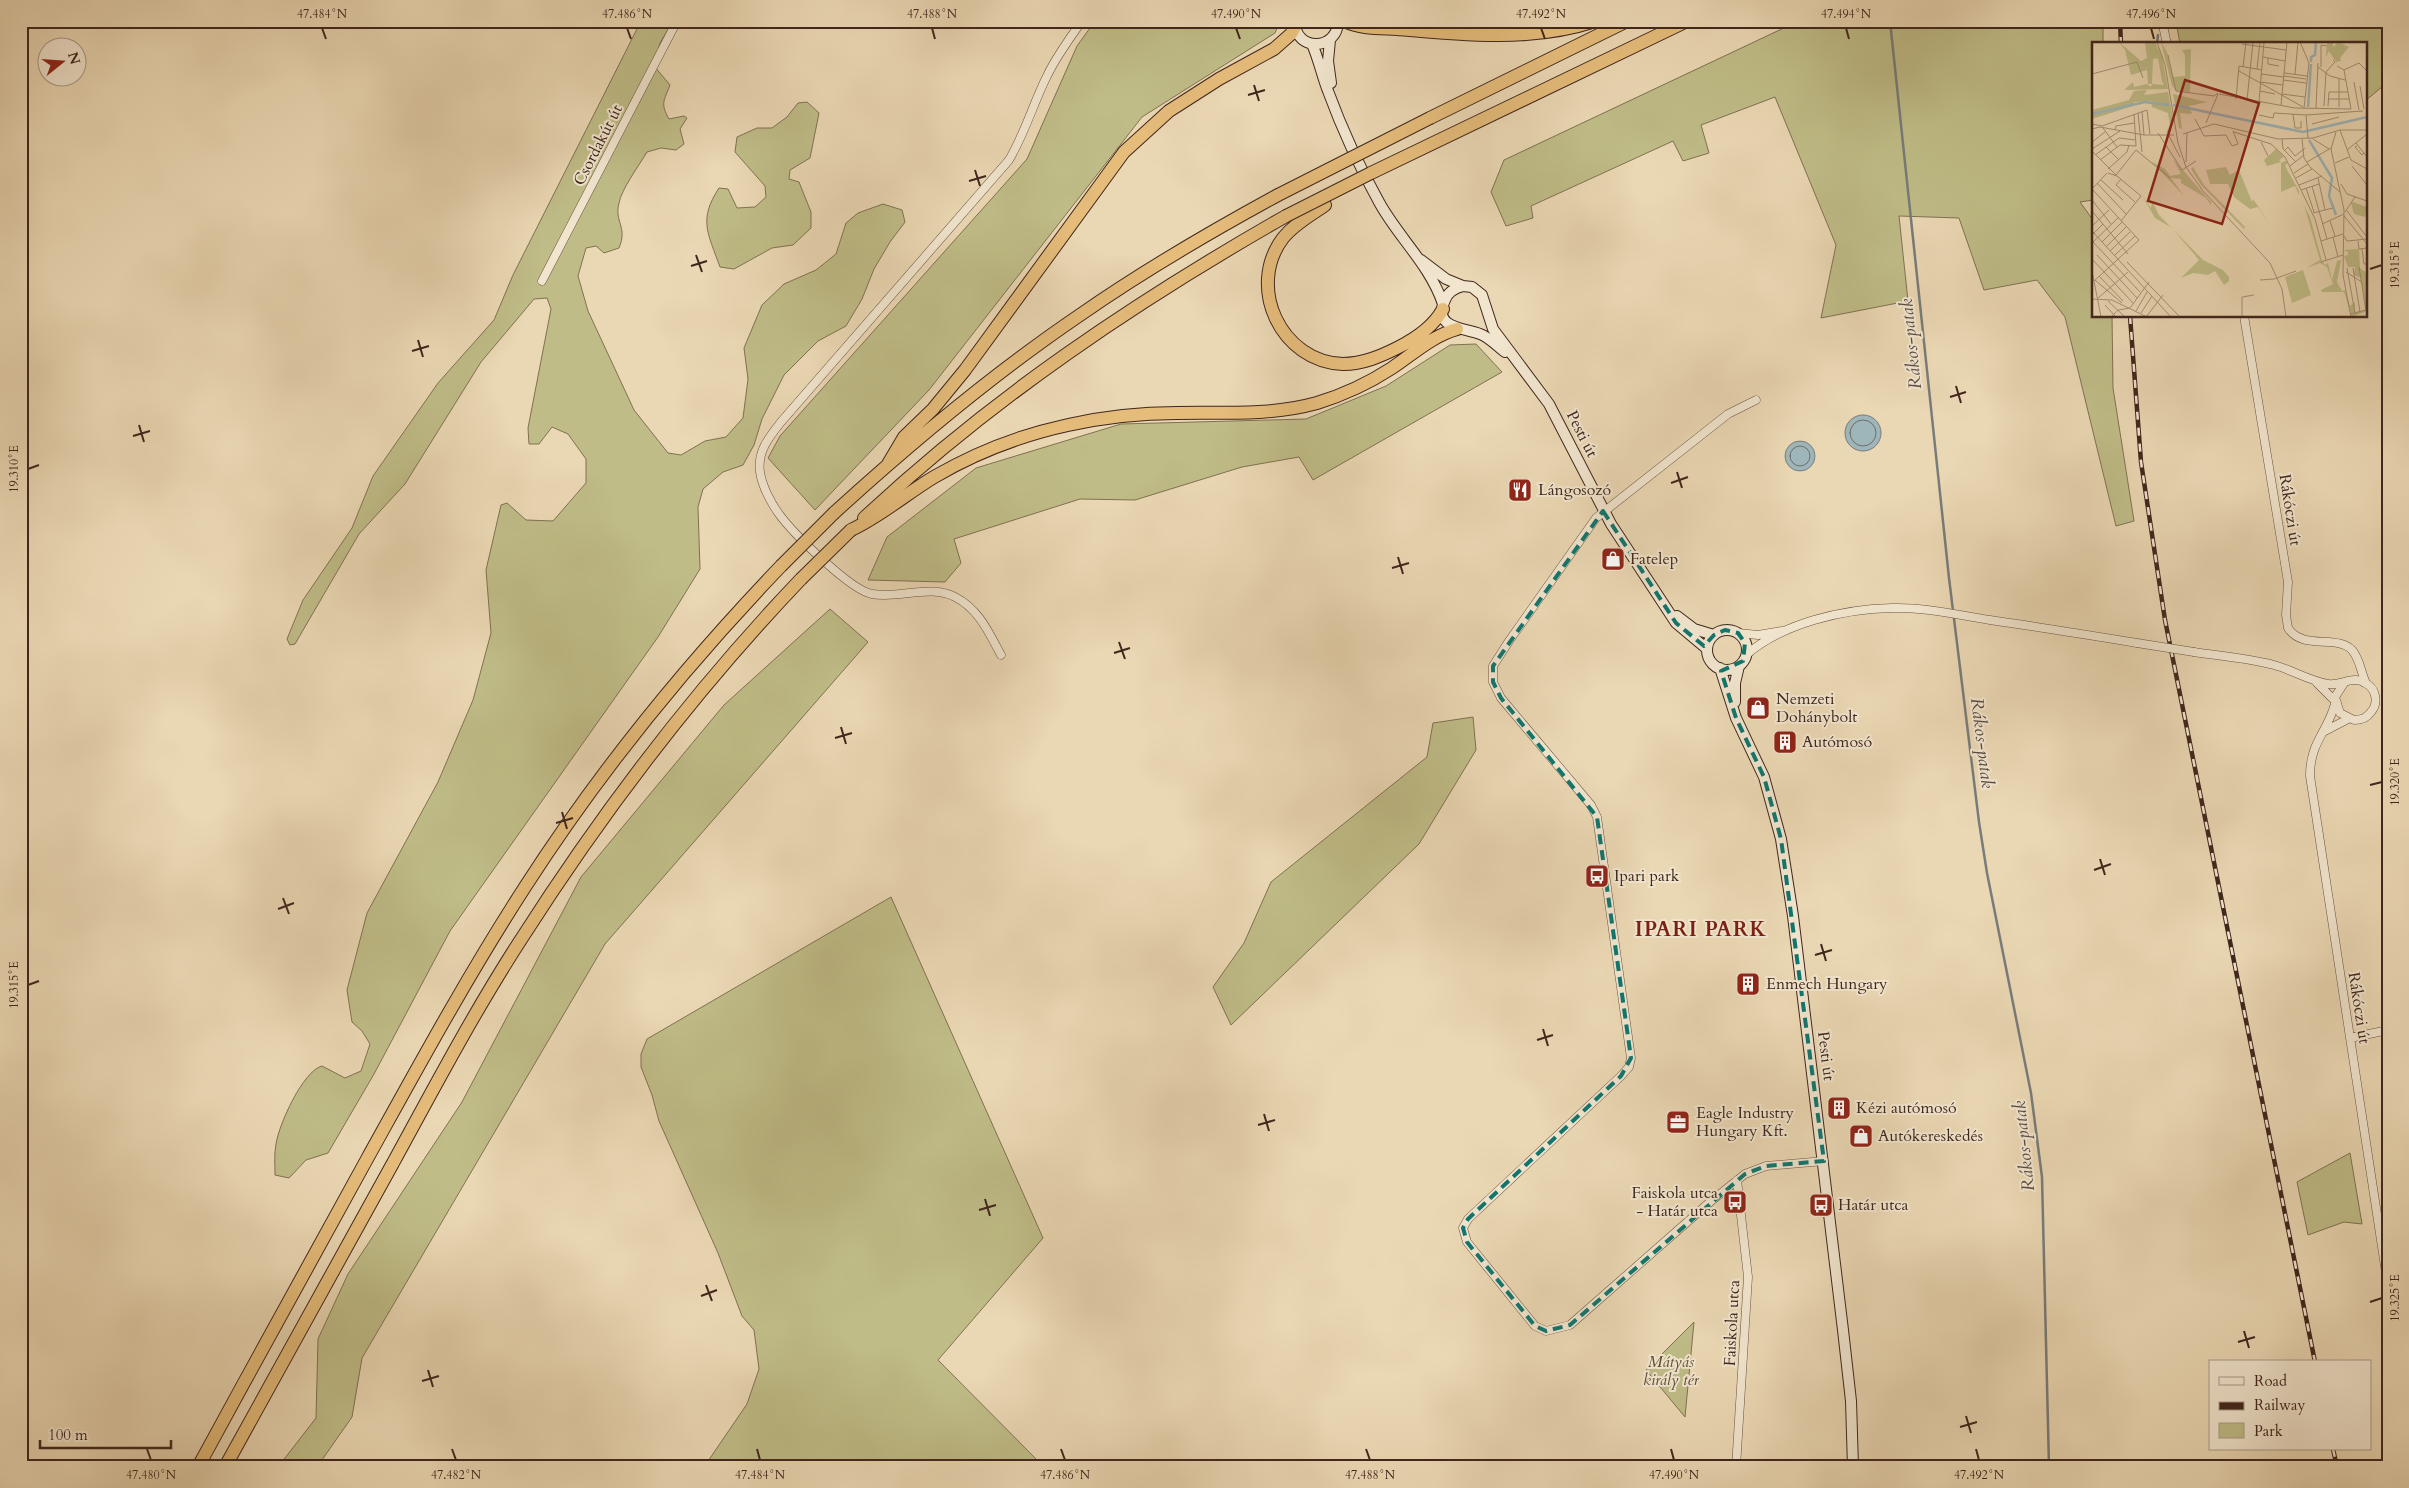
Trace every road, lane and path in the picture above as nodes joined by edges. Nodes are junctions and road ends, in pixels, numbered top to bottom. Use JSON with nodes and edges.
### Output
{"nodes":[{"id":1,"x":677,"y":21,"type":"edge"},
{"id":2,"x":1082,"y":21,"type":"edge"},
{"id":3,"x":1338,"y":21,"type":"edge"},
{"id":4,"x":1344,"y":21,"type":"edge"},
{"id":5,"x":1596,"y":21,"type":"edge"},
{"id":6,"x":1627,"y":21,"type":"edge"},
{"id":7,"x":1687,"y":21,"type":"edge"},
{"id":8,"x":2162,"y":21,"type":"edge"},
{"id":9,"x":1295,"y":24,"type":"edge"},
{"id":10,"x":1330,"y":40,"type":"junction"},
{"id":11,"x":2166,"y":42,"type":"edge"},
{"id":12,"x":1312,"y":44,"type":"junction"},
{"id":13,"x":1336,"y":109,"type":"junction"},
{"id":14,"x":1372,"y":173,"type":"junction"},
{"id":15,"x":1421,"y":260,"type":"junction"},
{"id":16,"x":542,"y":281,"type":"dead end"},
{"id":17,"x":1463,"y":286,"type":"junction"},
{"id":18,"x":1443,"y":306,"type":"junction"},
{"id":19,"x":1486,"y":312,"type":"junction"},
{"id":20,"x":2244,"y":318,"type":"edge"},
{"id":21,"x":1463,"y":330,"type":"junction"},
{"id":22,"x":1519,"y":364,"type":"junction"},
{"id":23,"x":1756,"y":400,"type":"dead end"},
{"id":24,"x":888,"y":464,"type":"junction"},
{"id":25,"x":1603,"y":512,"type":"junction"},
{"id":26,"x":851,"y":530,"type":"junction"},
{"id":27,"x":1661,"y":598,"type":"junction"},
{"id":28,"x":1791,"y":629,"type":"junction"},
{"id":29,"x":1738,"y":633,"type":"junction"},
{"id":30,"x":1714,"y":634,"type":"junction"},
{"id":31,"x":1707,"y":649,"type":"junction"},
{"id":32,"x":1001,"y":655,"type":"dead end"},
{"id":33,"x":1746,"y":656,"type":"junction"},
{"id":34,"x":2358,"y":661,"type":"junction"},
{"id":35,"x":1739,"y":666,"type":"junction"},
{"id":36,"x":1720,"y":668,"type":"junction"},
{"id":37,"x":2311,"y":679,"type":"junction"},
{"id":38,"x":2353,"y":680,"type":"junction"},
{"id":39,"x":2344,"y":683,"type":"junction"},
{"id":40,"x":2366,"y":683,"type":"junction"},
{"id":41,"x":2335,"y":702,"type":"junction"},
{"id":42,"x":1736,"y":718,"type":"junction"},
{"id":43,"x":2348,"y":719,"type":"junction"},
{"id":44,"x":2319,"y":735,"type":"junction"},
{"id":45,"x":2388,"y":1030,"type":"edge"},
{"id":46,"x":2350,"y":1038,"type":"junction"},
{"id":47,"x":1824,"y":1161,"type":"junction"},
{"id":48,"x":1737,"y":1180,"type":"junction"},
{"id":49,"x":2384,"y":1244,"type":"edge"},
{"id":50,"x":2388,"y":1286,"type":"edge"},
{"id":51,"x":198,"y":1467,"type":"edge"},
{"id":52,"x":225,"y":1467,"type":"edge"},
{"id":53,"x":1736,"y":1467,"type":"edge"},
{"id":54,"x":1853,"y":1467,"type":"edge"}],
"edges":[{"from":1,"to":16,"type":"street","name":"Csordakút út"},
{"from":2,"to":32,"type":"street"},
{"from":3,"to":10,"type":"main road"},
{"from":4,"to":5,"type":"highway"},
{"from":6,"to":24,"type":"highway","bridge":true},
{"from":7,"to":14,"type":"highway"},
{"from":8,"to":11,"type":"street"},
{"from":9,"to":12,"type":"main road"},
{"from":9,"to":24,"type":"highway"},
{"from":10,"to":12,"type":"main road"},
{"from":10,"to":13,"type":"main road"},
{"from":12,"to":13,"type":"main road"},
{"from":13,"to":15,"type":"main road"},
{"from":14,"to":18,"type":"highway","bridge":true},
{"from":14,"to":26,"type":"highway","bridge":true},
{"from":15,"to":17,"type":"main road"},
{"from":15,"to":18,"type":"main road"},
{"from":17,"to":18,"type":"main road"},
{"from":17,"to":19,"type":"main road"},
{"from":18,"to":21,"type":"main road"},
{"from":19,"to":21,"type":"main road"},
{"from":19,"to":22,"type":"main road"},
{"from":20,"to":34,"type":"street","name":"Rákóczi út"},
{"from":21,"to":22,"type":"main road"},
{"from":21,"to":26,"type":"highway"},
{"from":22,"to":25,"type":"main road","name":"Pesti út"},
{"from":23,"to":25,"type":"street"},
{"from":24,"to":51,"type":"highway","bridge":true},
{"from":25,"to":27,"type":"main road","name":"Pesti út"},
{"from":25,"to":48,"type":"street"},
{"from":26,"to":52,"type":"highway","bridge":true},
{"from":27,"to":30,"type":"main road","name":"Pesti út"},
{"from":27,"to":31,"type":"main road","name":"Pesti út"},
{"from":28,"to":29,"type":"street"},
{"from":28,"to":33,"type":"street"},
{"from":28,"to":37,"type":"street","bridge":true},
{"from":29,"to":30,"type":"main road"},
{"from":29,"to":33,"type":"main road"},
{"from":30,"to":31,"type":"main road"},
{"from":31,"to":36,"type":"main road"},
{"from":33,"to":35,"type":"main road"},
{"from":34,"to":38,"type":"street"},
{"from":34,"to":40,"type":"street","name":"Rákóczi út"},
{"from":35,"to":36,"type":"main road"},
{"from":35,"to":42,"type":"main road","name":"Pesti út"},
{"from":36,"to":42,"type":"main road","name":"Pesti út"},
{"from":37,"to":39,"type":"street"},
{"from":37,"to":41,"type":"street"},
{"from":38,"to":39,"type":"street"},
{"from":38,"to":40,"type":"street"},
{"from":39,"to":41,"type":"street"},
{"from":40,"to":43,"type":"street"},
{"from":41,"to":43,"type":"street"},
{"from":41,"to":44,"type":"street","name":"Rákóczi út"},
{"from":42,"to":47,"type":"main road","name":"Pesti út"},
{"from":43,"to":44,"type":"street"},
{"from":44,"to":46,"type":"street","name":"Rákóczi út"},
{"from":45,"to":46,"type":"street"},
{"from":46,"to":49,"type":"street","name":"Rákóczi út"},
{"from":47,"to":48,"type":"street"},
{"from":47,"to":54,"type":"main road","name":"Pesti út"},
{"from":48,"to":53,"type":"street","name":"Faiskola utca"},
{"from":49,"to":50,"type":"street","name":"Rákóczi út"}]}
